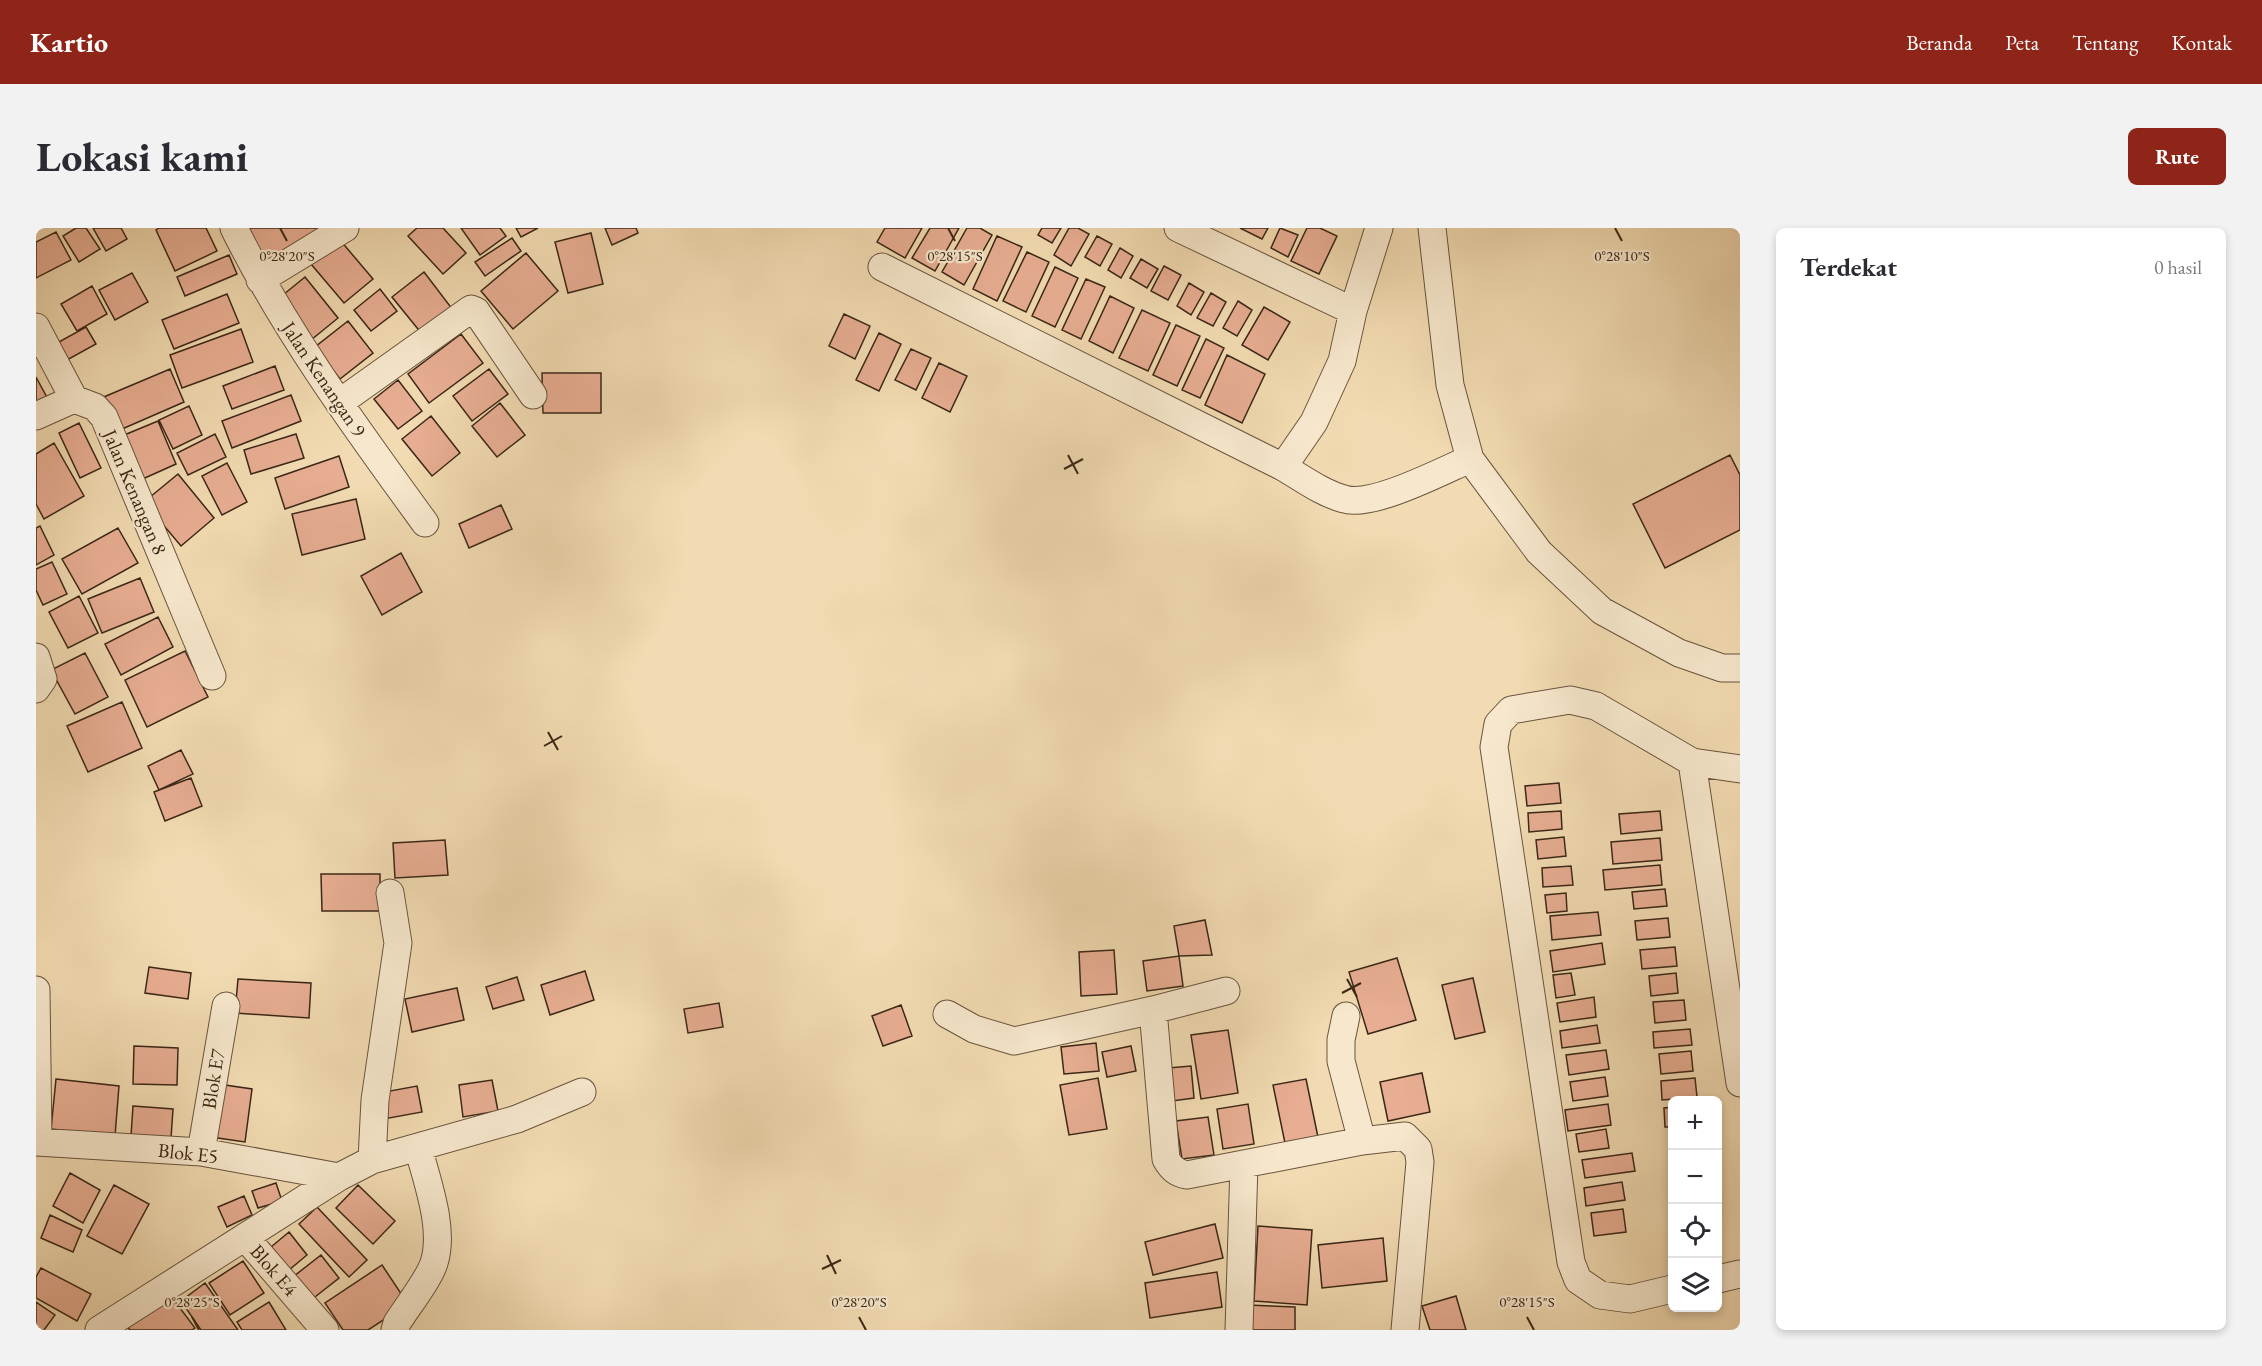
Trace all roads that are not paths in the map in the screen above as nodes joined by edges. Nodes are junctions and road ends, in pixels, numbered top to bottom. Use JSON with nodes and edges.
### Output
{"nodes":[{"id":1,"x":234,"y":228,"type":"edge"},
{"id":2,"x":345,"y":228,"type":"edge"},
{"id":3,"x":1178,"y":228,"type":"edge"},
{"id":4,"x":1379,"y":228,"type":"edge"},
{"id":5,"x":1432,"y":228,"type":"edge"},
{"id":6,"x":882,"y":267,"type":"dead end"},
{"id":7,"x":260,"y":280,"type":"junction"},
{"id":8,"x":1353,"y":311,"type":"junction"},
{"id":9,"x":36,"y":327,"type":"edge"},
{"id":10,"x":532,"y":395,"type":"dead end"},
{"id":11,"x":74,"y":399,"type":"junction"},
{"id":12,"x":339,"y":403,"type":"junction"},
{"id":13,"x":36,"y":416,"type":"edge"},
{"id":14,"x":1470,"y":459,"type":"junction"},
{"id":15,"x":1283,"y":467,"type":"junction"},
{"id":16,"x":425,"y":523,"type":"dead end"},
{"id":17,"x":36,"y":657,"type":"edge"},
{"id":18,"x":1740,"y":668,"type":"edge"},
{"id":19,"x":212,"y":676,"type":"dead end"},
{"id":20,"x":36,"y":689,"type":"edge"},
{"id":21,"x":1692,"y":762,"type":"junction"},
{"id":22,"x":1740,"y":769,"type":"edge"},
{"id":23,"x":390,"y":892,"type":"dead end"},
{"id":24,"x":36,"y":990,"type":"edge"},
{"id":25,"x":1226,"y":992,"type":"dead end"},
{"id":26,"x":226,"y":1006,"type":"dead end"},
{"id":27,"x":1154,"y":1010,"type":"junction"},
{"id":28,"x":947,"y":1014,"type":"dead end"},
{"id":29,"x":1346,"y":1016,"type":"dead end"},
{"id":30,"x":1740,"y":1083,"type":"edge"},
{"id":31,"x":582,"y":1092,"type":"dead end"},
{"id":32,"x":1362,"y":1141,"type":"junction"},
{"id":33,"x":37,"y":1142,"type":"edge"},
{"id":34,"x":418,"y":1147,"type":"junction"},
{"id":35,"x":201,"y":1152,"type":"junction"},
{"id":36,"x":372,"y":1160,"type":"junction"},
{"id":37,"x":1244,"y":1164,"type":"junction"},
{"id":38,"x":339,"y":1177,"type":"junction"},
{"id":39,"x":245,"y":1237,"type":"junction"},
{"id":40,"x":1740,"y":1274,"type":"edge"},
{"id":41,"x":1722,"y":1278,"type":"edge"},
{"id":42,"x":1668,"y":1290,"type":"edge"},
{"id":43,"x":109,"y":1328,"type":"edge"},
{"id":44,"x":326,"y":1330,"type":"edge"},
{"id":45,"x":395,"y":1330,"type":"edge"},
{"id":46,"x":1239,"y":1330,"type":"edge"},
{"id":47,"x":1405,"y":1330,"type":"edge"}],
"edges":[{"from":1,"to":7,"type":"street","name":"Jalan Kenangan 9"},
{"from":2,"to":7,"type":"street"},
{"from":3,"to":8,"type":"street"},
{"from":4,"to":8,"type":"street"},
{"from":5,"to":14,"type":"street"},
{"from":6,"to":15,"type":"street"},
{"from":7,"to":12,"type":"street","name":"Jalan Kenangan 9"},
{"from":8,"to":15,"type":"street"},
{"from":9,"to":11,"type":"street"},
{"from":10,"to":12,"type":"street"},
{"from":11,"to":13,"type":"street"},
{"from":11,"to":19,"type":"street","name":"Jalan Kenangan 8"},
{"from":12,"to":16,"type":"street","name":"Jalan Kenangan 9"},
{"from":14,"to":15,"type":"street"},
{"from":14,"to":18,"type":"street"},
{"from":17,"to":20,"type":"street"},
{"from":21,"to":22,"type":"street"},
{"from":21,"to":30,"type":"street"},
{"from":21,"to":42,"type":"street"},
{"from":23,"to":36,"type":"street"},
{"from":24,"to":33,"type":"street"},
{"from":25,"to":27,"type":"street"},
{"from":26,"to":35,"type":"street","name":"Blok E7"},
{"from":27,"to":28,"type":"street"},
{"from":27,"to":37,"type":"street"},
{"from":29,"to":32,"type":"street"},
{"from":31,"to":34,"type":"street"},
{"from":32,"to":37,"type":"street"},
{"from":32,"to":47,"type":"street"},
{"from":33,"to":35,"type":"street","name":"Blok E5"},
{"from":34,"to":36,"type":"street"},
{"from":34,"to":45,"type":"street"},
{"from":35,"to":38,"type":"street","name":"Blok E5"},
{"from":36,"to":38,"type":"street"},
{"from":37,"to":46,"type":"street"},
{"from":38,"to":39,"type":"street"},
{"from":39,"to":43,"type":"street"},
{"from":39,"to":44,"type":"street","name":"Blok E4"},
{"from":40,"to":41,"type":"street"}]}
